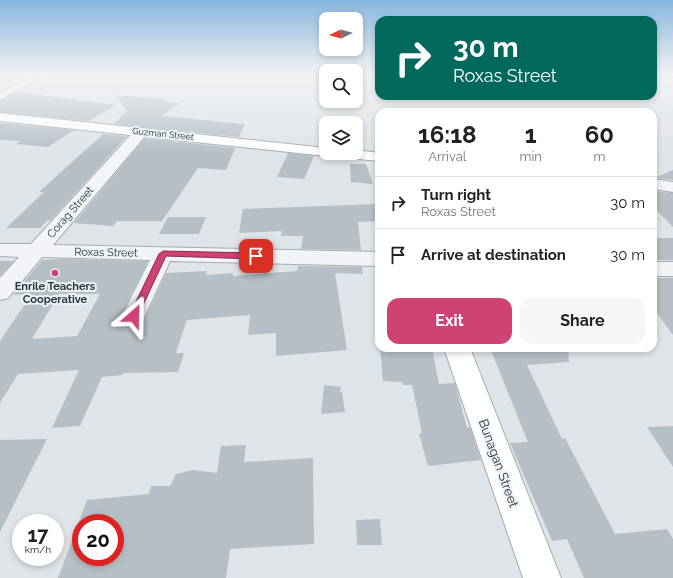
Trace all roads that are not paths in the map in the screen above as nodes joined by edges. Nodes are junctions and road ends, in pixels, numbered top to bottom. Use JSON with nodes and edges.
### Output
{"nodes":[{"id":1,"x":0,"y":117,"type":"edge"},
{"id":2,"x":141,"y":132,"type":"junction"},
{"id":3,"x":319,"y":151,"type":"edge"},
{"id":4,"x":363,"y":155,"type":"edge"},
{"id":5,"x":375,"y":157,"type":"edge"},
{"id":6,"x":657,"y":185,"type":"edge"},
{"id":7,"x":673,"y":187,"type":"edge"},
{"id":8,"x":0,"y":250,"type":"edge"},
{"id":9,"x":36,"y":250,"type":"junction"},
{"id":10,"x":163,"y":254,"type":"junction"},
{"id":11,"x":375,"y":259,"type":"edge"},
{"id":12,"x":657,"y":269,"type":"edge"},
{"id":13,"x":673,"y":270,"type":"edge"},
{"id":14,"x":0,"y":292,"type":"edge"},
{"id":15,"x":134,"y":316,"type":"dead end"},
{"id":16,"x":458,"y":352,"type":"edge"},
{"id":17,"x":542,"y":578,"type":"edge"}],
"edges":[{"from":1,"to":2,"type":"main road","name":"Guzman Street"},
{"from":2,"to":3,"type":"main road","name":"Guzman Street"},
{"from":2,"to":9,"type":"street","name":"Corag Street"},
{"from":4,"to":5,"type":"main road"},
{"from":6,"to":7,"type":"street"},
{"from":8,"to":9,"type":"street","name":"Roxas Street"},
{"from":9,"to":10,"type":"street","name":"Roxas Street"},
{"from":9,"to":14,"type":"street","name":"Corag Street"},
{"from":10,"to":11,"type":"street","name":"Roxas Street"},
{"from":10,"to":15,"type":"street"},
{"from":12,"to":13,"type":"street"},
{"from":16,"to":17,"type":"main road","name":"Bunagan Street"}]}
